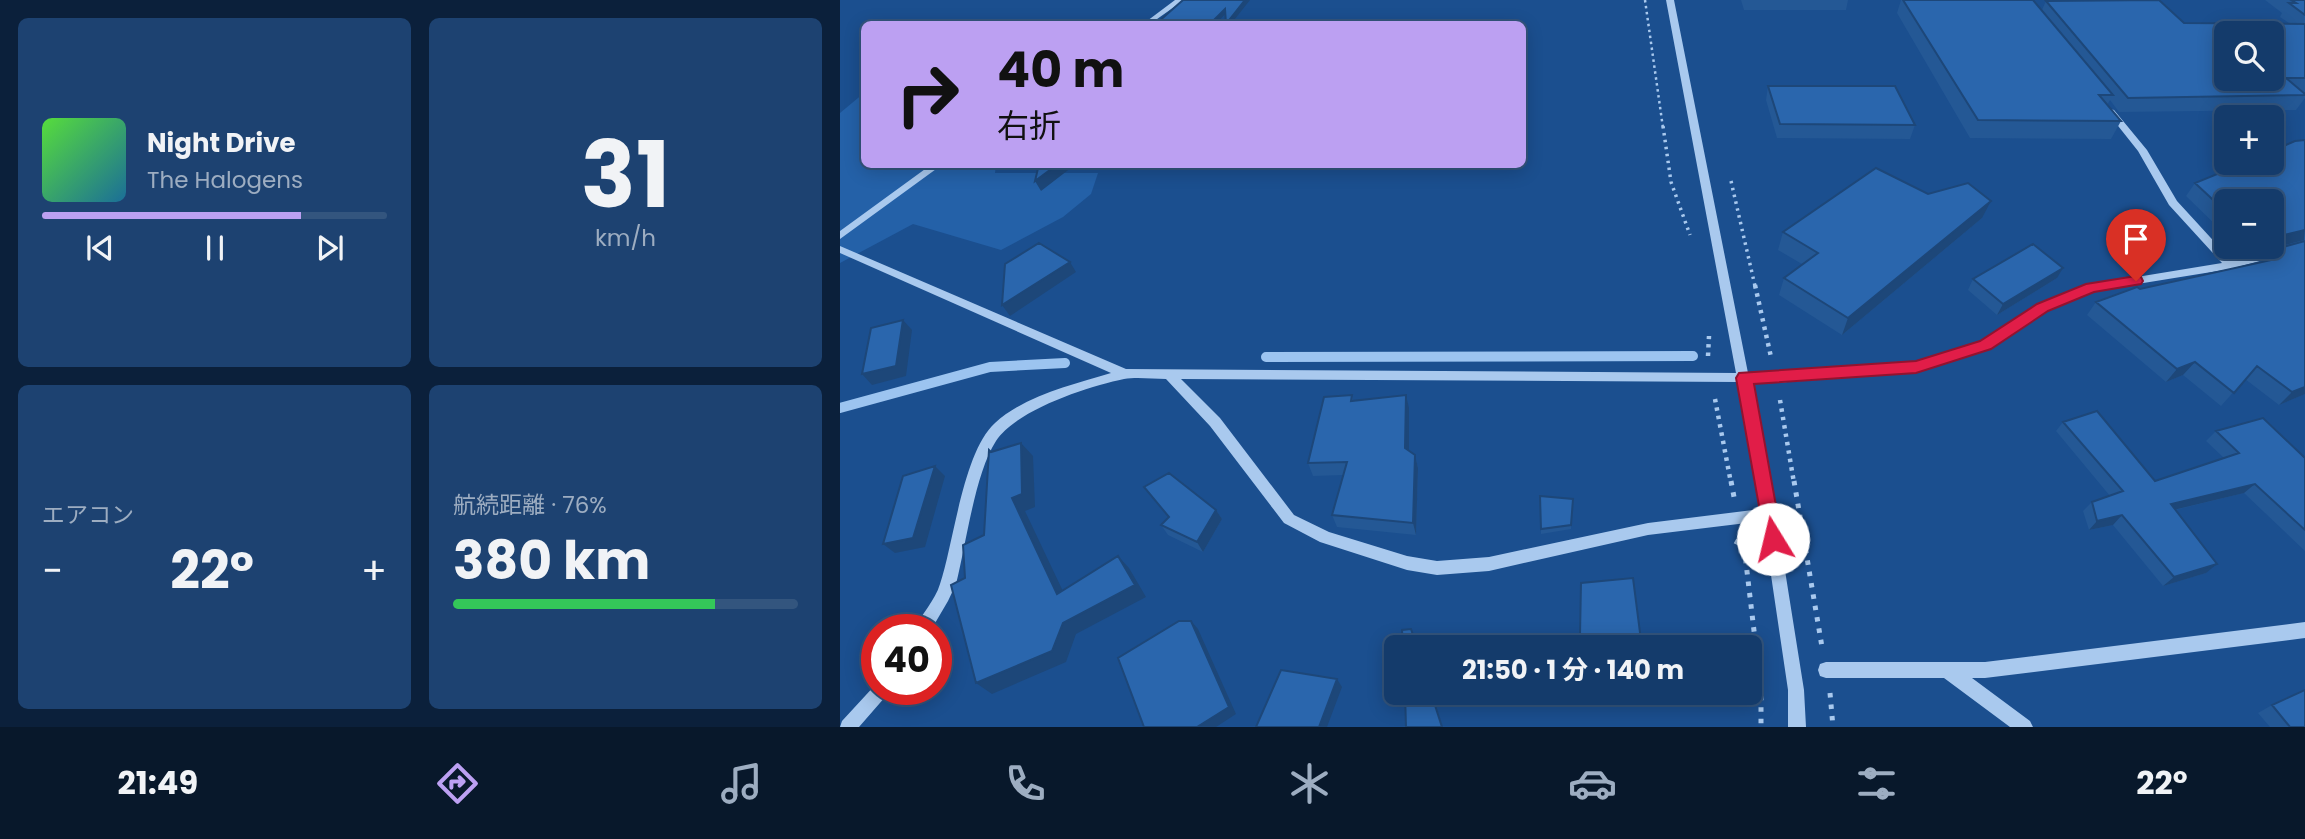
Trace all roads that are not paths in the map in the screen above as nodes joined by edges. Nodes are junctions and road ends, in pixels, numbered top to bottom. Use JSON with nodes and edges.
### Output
{"nodes":[{"id":1,"x":1180,"y":0,"type":"edge"},
{"id":2,"x":1670,"y":0,"type":"edge"},
{"id":3,"x":1150,"y":21,"type":"edge"},
{"id":4,"x":2107,"y":107,"type":"edge"},
{"id":5,"x":934,"y":168,"type":"edge"},
{"id":6,"x":2167,"y":194,"type":"joint"},
{"id":7,"x":840,"y":236,"type":"edge"},
{"id":8,"x":2305,"y":246,"type":"edge"},
{"id":9,"x":840,"y":249,"type":"edge"},
{"id":10,"x":2230,"y":265,"type":"junction"},
{"id":11,"x":1125,"y":374,"type":"junction"},
{"id":12,"x":1169,"y":374,"type":"junction"},
{"id":13,"x":1744,"y":378,"type":"junction"},
{"id":14,"x":1769,"y":514,"type":"junction"},
{"id":15,"x":931,"y":614,"type":"edge"},
{"id":16,"x":2305,"y":629,"type":"edge"},
{"id":17,"x":1826,"y":670,"type":"dead end"},
{"id":18,"x":1947,"y":670,"type":"junction"},
{"id":19,"x":867,"y":705,"type":"edge"},
{"id":20,"x":848,"y":727,"type":"edge"},
{"id":21,"x":1797,"y":727,"type":"edge"},
{"id":22,"x":2024,"y":727,"type":"edge"}],
"edges":[{"from":1,"to":3,"type":"street"},
{"from":2,"to":13,"type":"street"},
{"from":4,"to":6,"type":"street"},
{"from":5,"to":7,"type":"street"},
{"from":6,"to":10,"type":"street"},
{"from":8,"to":10,"type":"street"},
{"from":9,"to":11,"type":"street"},
{"from":10,"to":13,"type":"street"},
{"from":11,"to":12,"type":"street"},
{"from":11,"to":15,"type":"street"},
{"from":12,"to":13,"type":"street"},
{"from":12,"to":14,"type":"street"},
{"from":13,"to":14,"type":"street"},
{"from":14,"to":21,"type":"street"},
{"from":16,"to":18,"type":"street"},
{"from":17,"to":18,"type":"street"},
{"from":18,"to":22,"type":"street"},
{"from":19,"to":20,"type":"street"}]}
